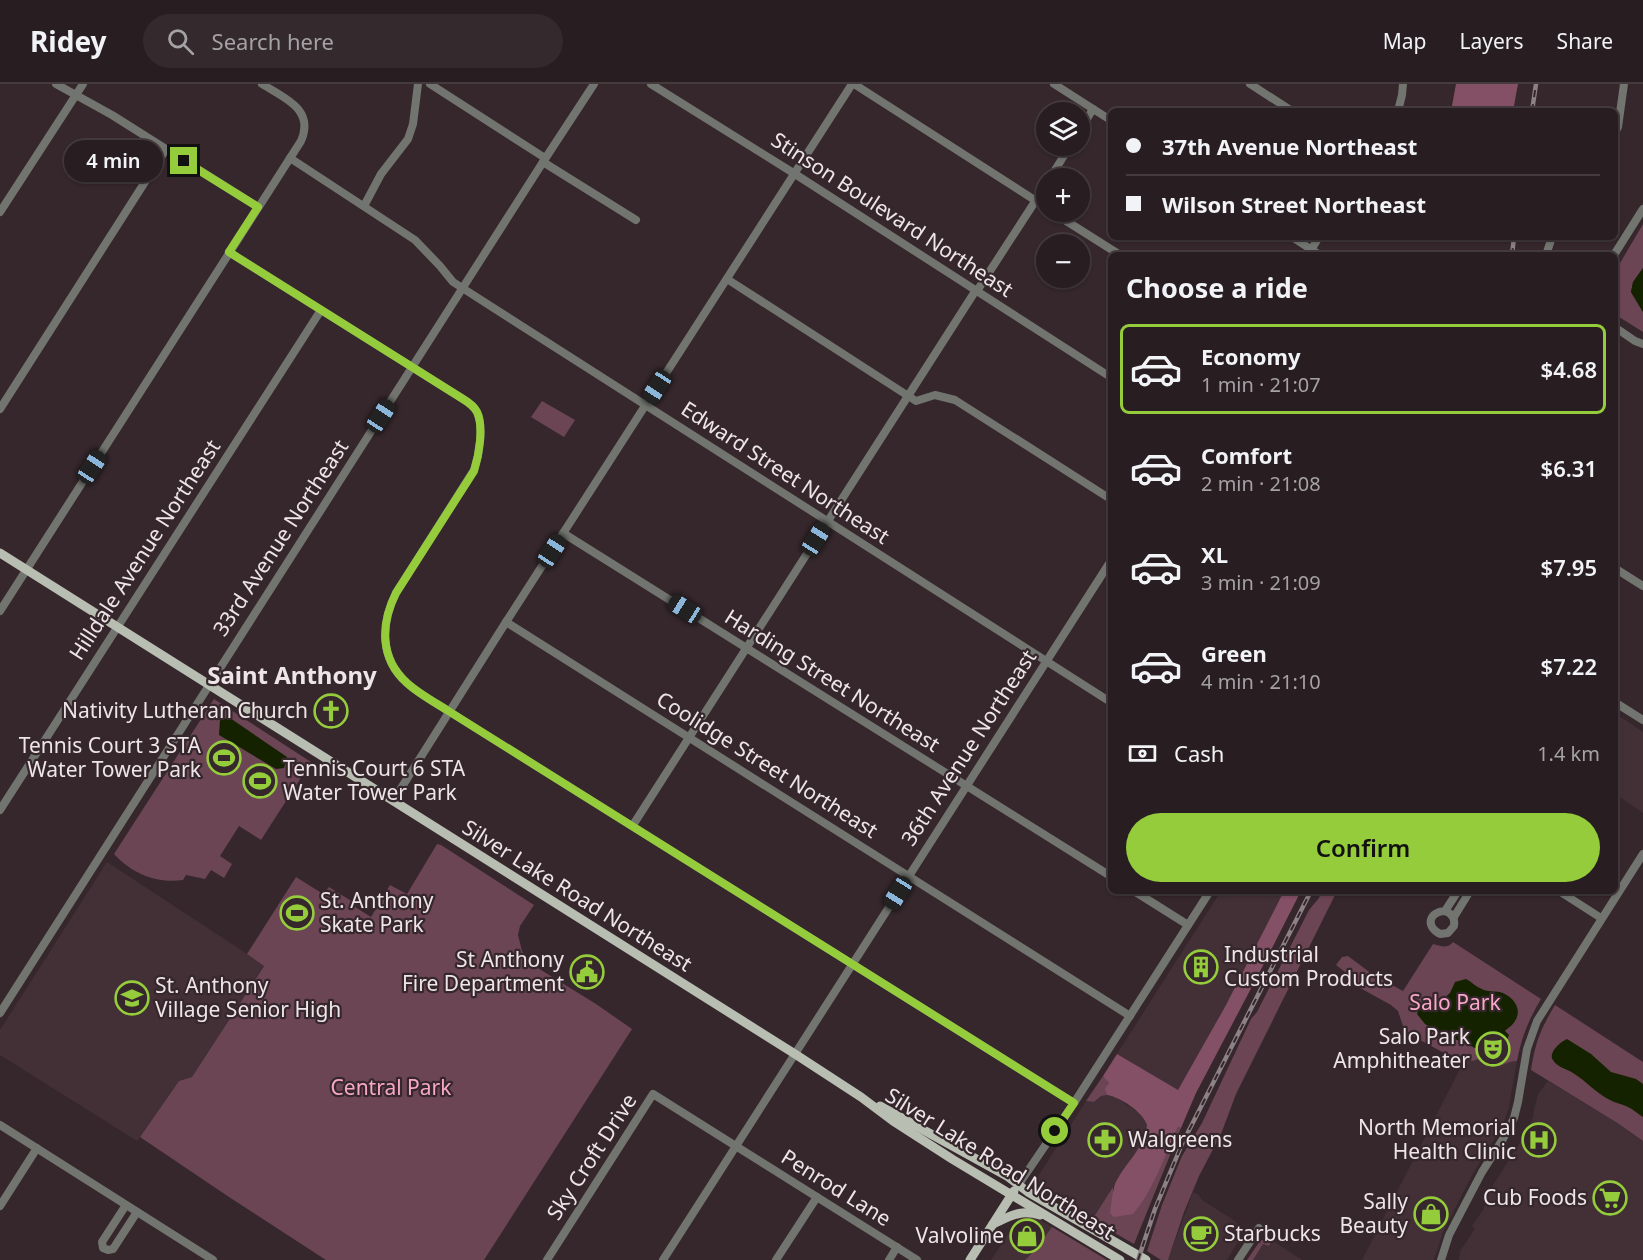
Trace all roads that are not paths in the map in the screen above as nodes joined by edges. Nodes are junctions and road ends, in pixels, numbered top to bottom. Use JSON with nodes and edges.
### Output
{"nodes":[{"id":1,"x":56,"y":84,"type":"edge"},
{"id":2,"x":83,"y":84,"type":"edge"},
{"id":3,"x":262,"y":84,"type":"edge"},
{"id":4,"x":418,"y":84,"type":"edge"},
{"id":5,"x":430,"y":84,"type":"edge"},
{"id":6,"x":594,"y":84,"type":"edge"},
{"id":7,"x":651,"y":84,"type":"edge"},
{"id":8,"x":853,"y":84,"type":"edge"},
{"id":9,"x":1054,"y":84,"type":"edge"},
{"id":10,"x":1250,"y":84,"type":"edge"},
{"id":11,"x":1403,"y":84,"type":"edge"},
{"id":12,"x":1624,"y":84,"type":"edge"},
{"id":13,"x":76,"y":95,"type":"junction"},
{"id":14,"x":1287,"y":108,"type":"edge"},
{"id":15,"x":1399,"y":108,"type":"edge"},
{"id":16,"x":1093,"y":109,"type":"junction"},
{"id":17,"x":1090,"y":114,"type":"edge"},
{"id":18,"x":1108,"y":118,"type":"edge"},
{"id":19,"x":1618,"y":127,"type":"edge"},
{"id":20,"x":165,"y":149,"type":"junction"},
{"id":21,"x":290,"y":158,"type":"junction"},
{"id":22,"x":544,"y":160,"type":"junction"},
{"id":23,"x":795,"y":174,"type":"junction"},
{"id":24,"x":1035,"y":201,"type":"joint"},
{"id":25,"x":364,"y":206,"type":"junction"},
{"id":26,"x":258,"y":207,"type":"junction"},
{"id":27,"x":1643,"y":209,"type":"edge"},
{"id":28,"x":0,"y":212,"type":"edge"},
{"id":29,"x":636,"y":220,"type":"dead end"},
{"id":30,"x":1068,"y":222,"type":"edge"},
{"id":31,"x":1296,"y":240,"type":"edge"},
{"id":32,"x":229,"y":252,"type":"junction"},
{"id":33,"x":1115,"y":252,"type":"edge"},
{"id":34,"x":1310,"y":252,"type":"edge"},
{"id":35,"x":1616,"y":252,"type":"edge"},
{"id":36,"x":727,"y":279,"type":"junction"},
{"id":37,"x":462,"y":289,"type":"junction"},
{"id":38,"x":976,"y":290,"type":"junction"},
{"id":39,"x":321,"y":309,"type":"junction"},
{"id":40,"x":1618,"y":329,"type":"edge"},
{"id":41,"x":1643,"y":344,"type":"edge"},
{"id":42,"x":412,"y":367,"type":"junction"},
{"id":43,"x":1108,"y":375,"type":"edge"},
{"id":44,"x":908,"y":395,"type":"junction"},
{"id":45,"x":646,"y":405,"type":"junction"},
{"id":46,"x":0,"y":409,"type":"edge"},
{"id":47,"x":1108,"y":497,"type":"edge"},
{"id":48,"x":827,"y":521,"type":"junction"},
{"id":49,"x":564,"y":533,"type":"junction"},
{"id":50,"x":0,"y":553,"type":"edge"},
{"id":51,"x":1108,"y":565,"type":"edge"},
{"id":52,"x":26,"y":570,"type":"junction"},
{"id":53,"x":1618,"y":570,"type":"edge"},
{"id":54,"x":1643,"y":586,"type":"edge"},
{"id":55,"x":0,"y":611,"type":"edge"},
{"id":56,"x":506,"y":622,"type":"junction"},
{"id":57,"x":118,"y":627,"type":"junction"},
{"id":58,"x":746,"y":648,"type":"junction"},
{"id":59,"x":1046,"y":661,"type":"junction"},
{"id":60,"x":208,"y":686,"type":"junction"},
{"id":61,"x":1108,"y":700,"type":"edge"},
{"id":62,"x":1618,"y":704,"type":"edge"},
{"id":63,"x":450,"y":712,"type":"junction"},
{"id":64,"x":1643,"y":720,"type":"edge"},
{"id":65,"x":689,"y":737,"type":"junction"},
{"id":66,"x":966,"y":787,"type":"junction"},
{"id":67,"x":393,"y":801,"type":"junction"},
{"id":68,"x":0,"y":810,"type":"edge"},
{"id":69,"x":633,"y":825,"type":"junction"},
{"id":70,"x":1643,"y":854,"type":"edge"},
{"id":71,"x":1108,"y":875,"type":"edge"},
{"id":72,"x":909,"y":876,"type":"junction"},
{"id":73,"x":1618,"y":892,"type":"edge"},
{"id":74,"x":1139,"y":894,"type":"edge"},
{"id":75,"x":1208,"y":894,"type":"edge"},
{"id":76,"x":1456,"y":894,"type":"edge"},
{"id":77,"x":1468,"y":894,"type":"edge"},
{"id":78,"x":1564,"y":894,"type":"edge"},
{"id":79,"x":1617,"y":894,"type":"edge"},
{"id":80,"x":1445,"y":911,"type":"junction"},
{"id":81,"x":1454,"y":918,"type":"junction"},
{"id":82,"x":1601,"y":918,"type":"junction"},
{"id":83,"x":1188,"y":925,"type":"junction"},
{"id":84,"x":853,"y":964,"type":"junction"},
{"id":85,"x":0,"y":1012,"type":"edge"},
{"id":86,"x":1130,"y":1016,"type":"junction"},
{"id":87,"x":795,"y":1054,"type":"junction"},
{"id":88,"x":861,"y":1097,"type":"junction"},
{"id":89,"x":1074,"y":1103,"type":"junction"},
{"id":90,"x":0,"y":1125,"type":"edge"},
{"id":91,"x":736,"y":1146,"type":"junction"},
{"id":92,"x":37,"y":1148,"type":"junction"},
{"id":93,"x":1019,"y":1184,"type":"junction"},
{"id":94,"x":1012,"y":1195,"type":"junction"},
{"id":95,"x":817,"y":1197,"type":"junction"},
{"id":96,"x":126,"y":1205,"type":"junction"},
{"id":97,"x":0,"y":1206,"type":"edge"},
{"id":98,"x":137,"y":1212,"type":"junction"},
{"id":99,"x":1051,"y":1218,"type":"junction"},
{"id":100,"x":993,"y":1224,"type":"junction"},
{"id":101,"x":1259,"y":1228,"type":"dead end"},
{"id":102,"x":897,"y":1247,"type":"junction"},
{"id":103,"x":1118,"y":1259,"type":"edge"},
{"id":104,"x":213,"y":1260,"type":"edge"},
{"id":105,"x":547,"y":1260,"type":"edge"},
{"id":106,"x":663,"y":1260,"type":"edge"},
{"id":107,"x":776,"y":1260,"type":"edge"},
{"id":108,"x":889,"y":1260,"type":"edge"},
{"id":109,"x":917,"y":1260,"type":"edge"},
{"id":110,"x":970,"y":1260,"type":"edge"},
{"id":111,"x":1146,"y":1260,"type":"edge"},
{"id":112,"x":1238,"y":1260,"type":"edge"},
{"id":113,"x":1441,"y":1260,"type":"edge"}],
"edges":[{"from":1,"to":13,"type":"street"},
{"from":2,"to":13,"type":"street"},
{"from":3,"to":21,"type":"street"},
{"from":4,"to":25,"type":"street"},
{"from":5,"to":22,"type":"street"},
{"from":6,"to":22,"type":"street","name":"33rd Avenue Northeast"},
{"from":7,"to":23,"type":"street","name":"Stinson Boulevard Northeast"},
{"from":8,"to":23,"type":"street"},
{"from":8,"to":24,"type":"street"},
{"from":9,"to":16,"type":"street"},
{"from":10,"to":14,"type":"street"},
{"from":11,"to":15,"type":"street"},
{"from":12,"to":19,"type":"street"},
{"from":13,"to":20,"type":"street"},
{"from":13,"to":28,"type":"street"},
{"from":16,"to":17,"type":"street"},
{"from":16,"to":18,"type":"street"},
{"from":20,"to":26,"type":"street"},
{"from":20,"to":46,"type":"street"},
{"from":21,"to":25,"type":"street","name":"Edward Street Northeast"},
{"from":21,"to":26,"type":"street"},
{"from":22,"to":29,"type":"street"},
{"from":22,"to":37,"type":"street","name":"33rd Avenue Northeast"},
{"from":23,"to":36,"type":"street"},
{"from":23,"to":38,"type":"street","name":"Stinson Boulevard Northeast"},
{"from":24,"to":38,"type":"street"},
{"from":25,"to":37,"type":"street","name":"Edward Street Northeast"},
{"from":26,"to":32,"type":"street"},
{"from":27,"to":35,"type":"street"},
{"from":30,"to":33,"type":"street"},
{"from":31,"to":34,"type":"street"},
{"from":32,"to":39,"type":"street"},
{"from":32,"to":52,"type":"street"},
{"from":36,"to":44,"type":"street"},
{"from":36,"to":45,"type":"street"},
{"from":37,"to":42,"type":"street","name":"33rd Avenue Northeast"},
{"from":37,"to":45,"type":"street","name":"Edward Street Northeast"},
{"from":38,"to":43,"type":"street","name":"Stinson Boulevard Northeast"},
{"from":38,"to":44,"type":"street"},
{"from":39,"to":42,"type":"street"},
{"from":39,"to":57,"type":"street","name":"Hilldale Avenue Northeast"},
{"from":40,"to":41,"type":"street"},
{"from":42,"to":60,"type":"street","name":"33rd Avenue Northeast"},
{"from":42,"to":63,"type":"street"},
{"from":44,"to":47,"type":"street"},
{"from":44,"to":48,"type":"street"},
{"from":45,"to":48,"type":"street","name":"Edward Street Northeast"},
{"from":45,"to":49,"type":"street"},
{"from":48,"to":58,"type":"street"},
{"from":48,"to":59,"type":"street","name":"Edward Street Northeast"},
{"from":49,"to":56,"type":"street"},
{"from":49,"to":58,"type":"street","name":"Harding Street Northeast"},
{"from":50,"to":52,"type":"main road","name":"Silver Lake Road Northeast"},
{"from":51,"to":59,"type":"street","name":"36th Avenue Northeast"},
{"from":52,"to":55,"type":"street"},
{"from":52,"to":57,"type":"main road","name":"Silver Lake Road Northeast"},
{"from":53,"to":54,"type":"street"},
{"from":56,"to":63,"type":"street"},
{"from":56,"to":65,"type":"street","name":"Coolidge Street Northeast"},
{"from":57,"to":60,"type":"main road","name":"Silver Lake Road Northeast"},
{"from":57,"to":68,"type":"street","name":"Hilldale Avenue Northeast"},
{"from":58,"to":65,"type":"street"},
{"from":58,"to":66,"type":"street","name":"Harding Street Northeast"},
{"from":59,"to":61,"type":"street","name":"Edward Street Northeast"},
{"from":59,"to":66,"type":"street","name":"36th Avenue Northeast"},
{"from":60,"to":67,"type":"main road","name":"Silver Lake Road Northeast"},
{"from":60,"to":85,"type":"street","name":"33rd Avenue Northeast"},
{"from":62,"to":64,"type":"street"},
{"from":63,"to":67,"type":"street"},
{"from":63,"to":69,"type":"street"},
{"from":65,"to":69,"type":"street"},
{"from":65,"to":72,"type":"street","name":"Coolidge Street Northeast"},
{"from":66,"to":71,"type":"street","name":"Harding Street Northeast"},
{"from":66,"to":72,"type":"street","name":"36th Avenue Northeast"},
{"from":67,"to":87,"type":"main road","name":"Silver Lake Road Northeast"},
{"from":69,"to":84,"type":"street"},
{"from":70,"to":73,"type":"street"},
{"from":72,"to":84,"type":"street","name":"36th Avenue Northeast"},
{"from":72,"to":86,"type":"street","name":"Coolidge Street Northeast"},
{"from":74,"to":83,"type":"street"},
{"from":75,"to":83,"type":"street"},
{"from":76,"to":80,"type":"street"},
{"from":77,"to":81,"type":"street"},
{"from":78,"to":82,"type":"street"},
{"from":79,"to":82,"type":"street"},
{"from":80,"to":81,"type":"street"},
{"from":80,"to":81,"type":"street"},
{"from":82,"to":113,"type":"street"},
{"from":83,"to":86,"type":"street"},
{"from":84,"to":87,"type":"street","name":"36th Avenue Northeast"},
{"from":84,"to":89,"type":"street"},
{"from":86,"to":89,"type":"street"},
{"from":87,"to":88,"type":"main road","name":"Silver Lake Road Northeast"},
{"from":87,"to":91,"type":"street","name":"36th Avenue Northeast"},
{"from":88,"to":93,"type":"main road","name":"Silver Lake Road Northeast"},
{"from":88,"to":94,"type":"main road","name":"Silver Lake Road Northeast"},
{"from":89,"to":93,"type":"street"},
{"from":90,"to":92,"type":"street"},
{"from":91,"to":95,"type":"street","name":"Penrod Lane"},
{"from":91,"to":105,"type":"street","name":"Sky Croft Drive"},
{"from":91,"to":106,"type":"street","name":"36th Avenue Northeast"},
{"from":92,"to":96,"type":"street"},
{"from":92,"to":97,"type":"street"},
{"from":93,"to":94,"type":"main road"},
{"from":93,"to":111,"type":"main road","name":"Silver Lake Road Northeast"},
{"from":94,"to":99,"type":"main road","name":"Silver Lake Road Northeast"},
{"from":94,"to":100,"type":"main road"},
{"from":95,"to":102,"type":"street","name":"Penrod Lane"},
{"from":95,"to":107,"type":"street"},
{"from":96,"to":98,"type":"street"},
{"from":96,"to":98,"type":"street"},
{"from":98,"to":104,"type":"street"},
{"from":99,"to":100,"type":"main road"},
{"from":99,"to":103,"type":"main road","name":"Silver Lake Road Northeast"},
{"from":100,"to":110,"type":"main road"},
{"from":101,"to":112,"type":"street"},
{"from":102,"to":108,"type":"street"},
{"from":102,"to":109,"type":"street","name":"Penrod Lane"}]}
